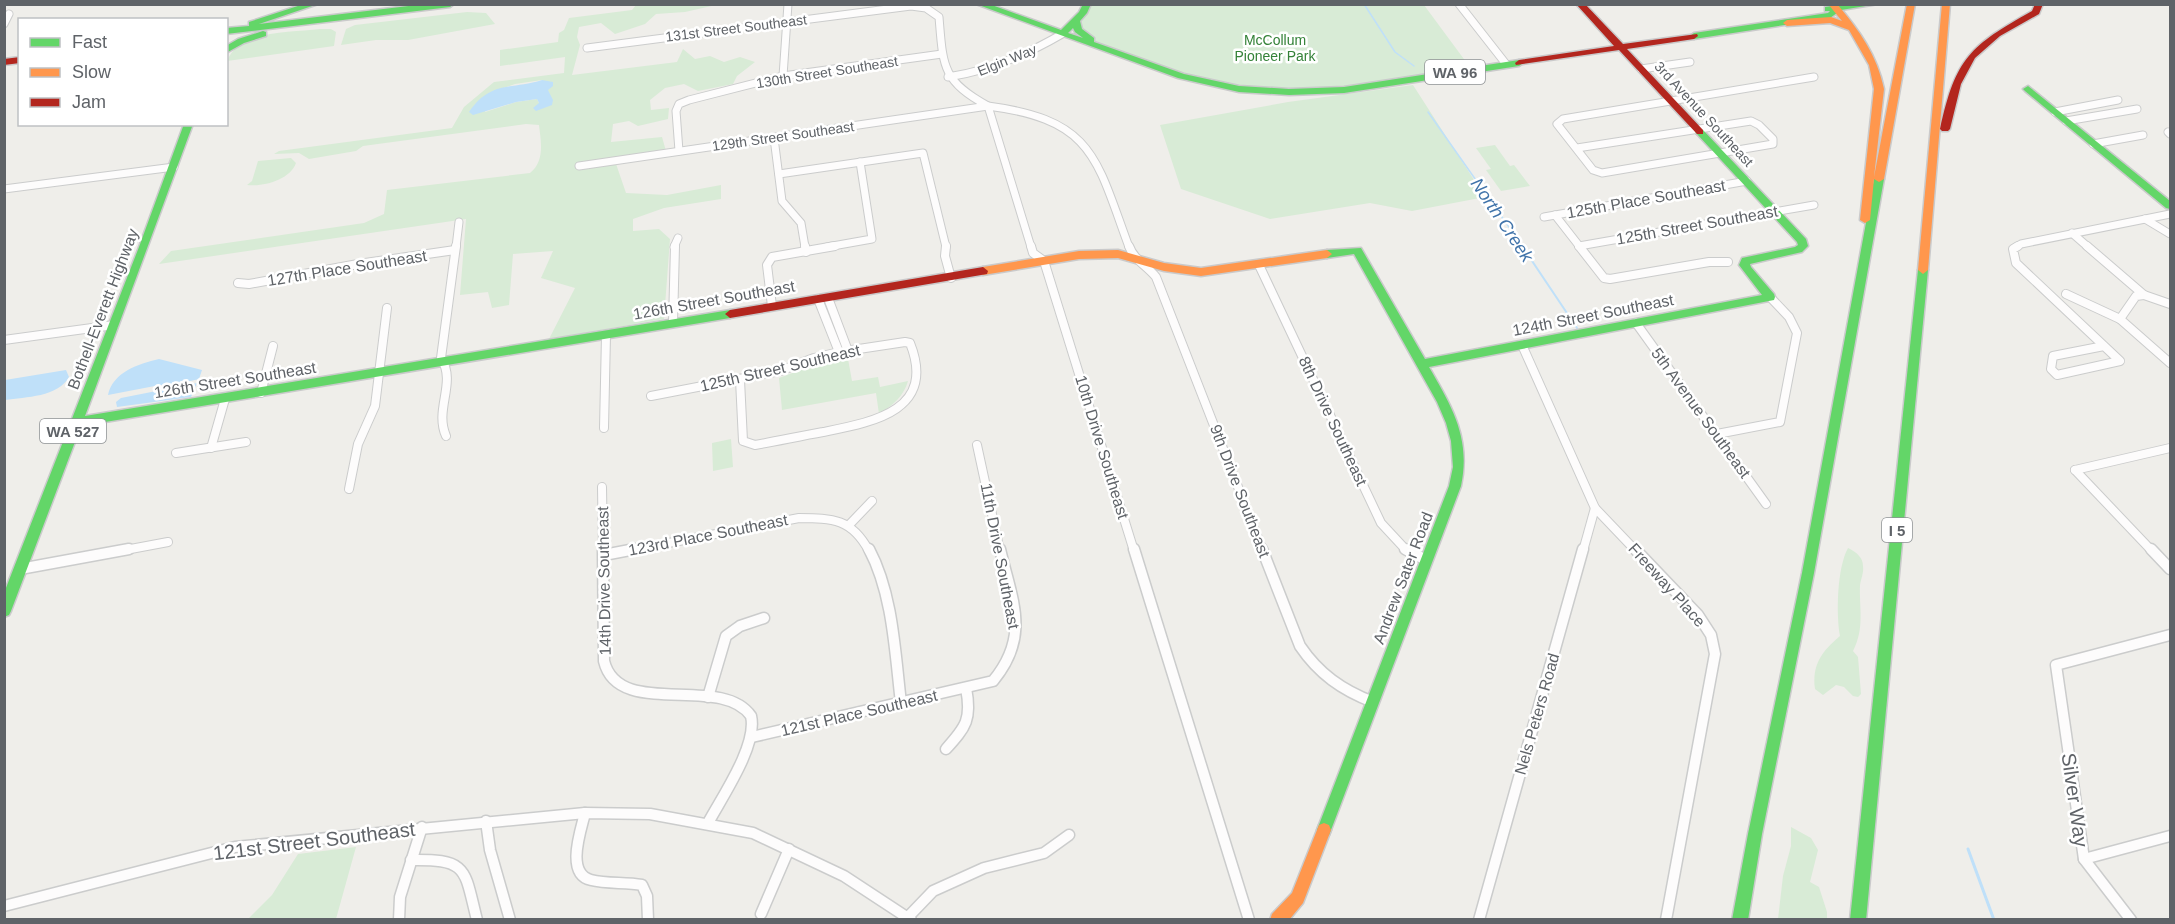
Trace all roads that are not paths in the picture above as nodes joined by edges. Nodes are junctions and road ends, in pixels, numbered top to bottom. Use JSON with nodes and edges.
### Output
{"nodes":[{"id":1,"x":299,"y":4,"type":"edge"},
{"id":2,"x":315,"y":4,"type":"edge"},
{"id":3,"x":450,"y":4,"type":"edge"},
{"id":4,"x":788,"y":4,"type":"edge"},
{"id":5,"x":980,"y":4,"type":"edge"},
{"id":6,"x":1087,"y":4,"type":"edge"},
{"id":7,"x":1459,"y":4,"type":"edge"},
{"id":8,"x":1580,"y":4,"type":"edge"},
{"id":9,"x":1874,"y":4,"type":"edge"},
{"id":10,"x":1911,"y":4,"type":"edge"},
{"id":11,"x":1946,"y":4,"type":"edge"},
{"id":12,"x":2038,"y":4,"type":"edge"},
{"id":13,"x":423,"y":6,"type":"edge"},
{"id":14,"x":1834,"y":7,"type":"edge"},
{"id":15,"x":9,"y":14,"type":"dead end"},
{"id":16,"x":1076,"y":21,"type":"junction"},
{"id":17,"x":786,"y":22,"type":"junction"},
{"id":18,"x":1786,"y":23,"type":"junction"},
{"id":19,"x":4,"y":24,"type":"edge"},
{"id":20,"x":1745,"y":24,"type":"junction"},
{"id":21,"x":1857,"y":32,"type":"junction"},
{"id":22,"x":1062,"y":34,"type":"junction"},
{"id":23,"x":1712,"y":34,"type":"junction"},
{"id":24,"x":229,"y":38,"type":"edge"},
{"id":25,"x":1618,"y":46,"type":"junction"},
{"id":26,"x":588,"y":48,"type":"dead end"},
{"id":27,"x":1113,"y":53,"type":"junction"},
{"id":28,"x":942,"y":54,"type":"junction"},
{"id":29,"x":1690,"y":62,"type":"dead end"},
{"id":30,"x":1506,"y":64,"type":"junction"},
{"id":31,"x":1641,"y":69,"type":"junction"},
{"id":32,"x":783,"y":76,"type":"junction"},
{"id":33,"x":948,"y":77,"type":"junction"},
{"id":34,"x":1814,"y":77,"type":"dead end"},
{"id":35,"x":2028,"y":89,"type":"dead end"},
{"id":36,"x":1672,"y":100,"type":"junction"},
{"id":37,"x":2118,"y":100,"type":"dead end"},
{"id":38,"x":988,"y":106,"type":"junction"},
{"id":39,"x":2137,"y":109,"type":"dead end"},
{"id":40,"x":2055,"y":112,"type":"junction"},
{"id":41,"x":2066,"y":121,"type":"junction"},
{"id":42,"x":188,"y":126,"type":"edge"},
{"id":43,"x":1699,"y":129,"type":"junction"},
{"id":44,"x":2143,"y":135,"type":"dead end"},
{"id":45,"x":774,"y":138,"type":"junction"},
{"id":46,"x":1936,"y":141,"type":"junction"},
{"id":47,"x":2093,"y":144,"type":"junction"},
{"id":48,"x":1577,"y":148,"type":"junction"},
{"id":49,"x":679,"y":151,"type":"junction"},
{"id":50,"x":1721,"y":153,"type":"junction"},
{"id":51,"x":860,"y":162,"type":"junction"},
{"id":52,"x":174,"y":166,"type":"junction"},
{"id":53,"x":579,"y":166,"type":"dead end"},
{"id":54,"x":779,"y":174,"type":"junction"},
{"id":55,"x":1747,"y":181,"type":"junction"},
{"id":56,"x":4,"y":189,"type":"edge"},
{"id":57,"x":1814,"y":205,"type":"dead end"},
{"id":58,"x":2170,"y":206,"type":"edge"},
{"id":59,"x":1775,"y":211,"type":"junction"},
{"id":60,"x":2170,"y":214,"type":"edge"},
{"id":61,"x":1556,"y":215,"type":"junction"},
{"id":62,"x":1544,"y":216,"type":"dead end"},
{"id":63,"x":2145,"y":219,"type":"junction"},
{"id":64,"x":459,"y":222,"type":"dead end"},
{"id":65,"x":2072,"y":233,"type":"junction"},
{"id":66,"x":2170,"y":234,"type":"edge"},
{"id":67,"x":678,"y":238,"type":"dead end"},
{"id":68,"x":1579,"y":246,"type":"junction"},
{"id":69,"x":455,"y":250,"type":"junction"},
{"id":70,"x":1357,"y":250,"type":"joint"},
{"id":71,"x":806,"y":252,"type":"junction"},
{"id":72,"x":1133,"y":257,"type":"junction"},
{"id":73,"x":1044,"y":261,"type":"junction"},
{"id":74,"x":1728,"y":262,"type":"dead end"},
{"id":75,"x":1259,"y":265,"type":"junction"},
{"id":76,"x":1863,"y":271,"type":"junction"},
{"id":77,"x":951,"y":278,"type":"junction"},
{"id":78,"x":238,"y":283,"type":"dead end"},
{"id":79,"x":2066,"y":294,"type":"dead end"},
{"id":80,"x":2144,"y":295,"type":"junction"},
{"id":81,"x":1770,"y":297,"type":"junction"},
{"id":82,"x":823,"y":299,"type":"junction"},
{"id":83,"x":2170,"y":304,"type":"edge"},
{"id":84,"x":772,"y":306,"type":"junction"},
{"id":85,"x":387,"y":308,"type":"dead end"},
{"id":86,"x":2120,"y":320,"type":"junction"},
{"id":87,"x":673,"y":323,"type":"junction"},
{"id":88,"x":1636,"y":323,"type":"junction"},
{"id":89,"x":114,"y":325,"type":"junction"},
{"id":90,"x":606,"y":335,"type":"junction"},
{"id":91,"x":4,"y":340,"type":"edge"},
{"id":92,"x":1522,"y":345,"type":"junction"},
{"id":93,"x":273,"y":346,"type":"dead end"},
{"id":94,"x":2104,"y":346,"type":"junction"},
{"id":95,"x":849,"y":351,"type":"junction"},
{"id":96,"x":839,"y":352,"type":"junction"},
{"id":97,"x":444,"y":363,"type":"junction"},
{"id":98,"x":2170,"y":363,"type":"edge"},
{"id":99,"x":1422,"y":364,"type":"junction"},
{"id":100,"x":379,"y":373,"type":"junction"},
{"id":101,"x":740,"y":380,"type":"junction"},
{"id":102,"x":261,"y":393,"type":"junction"},
{"id":103,"x":651,"y":396,"type":"dead end"},
{"id":104,"x":225,"y":399,"type":"junction"},
{"id":105,"x":76,"y":423,"type":"junction"},
{"id":106,"x":603,"y":428,"type":"dead end"},
{"id":107,"x":1717,"y":434,"type":"junction"},
{"id":108,"x":446,"y":436,"type":"dead end"},
{"id":109,"x":246,"y":442,"type":"dead end"},
{"id":110,"x":977,"y":445,"type":"dead end"},
{"id":111,"x":211,"y":448,"type":"junction"},
{"id":112,"x":2170,"y":448,"type":"edge"},
{"id":113,"x":176,"y":453,"type":"dead end"},
{"id":114,"x":602,"y":487,"type":"dead end"},
{"id":115,"x":349,"y":489,"type":"dead end"},
{"id":116,"x":872,"y":501,"type":"dead end"},
{"id":117,"x":1766,"y":504,"type":"dead end"},
{"id":118,"x":1595,"y":508,"type":"junction"},
{"id":119,"x":849,"y":525,"type":"junction"},
{"id":120,"x":168,"y":542,"type":"dead end"},
{"id":121,"x":603,"y":555,"type":"junction"},
{"id":122,"x":1426,"y":561,"type":"junction"},
{"id":123,"x":2168,"y":565,"type":"edge"},
{"id":124,"x":20,"y":569,"type":"junction"},
{"id":125,"x":4,"y":611,"type":"edge"},
{"id":126,"x":764,"y":618,"type":"dead end"},
{"id":127,"x":2170,"y":635,"type":"edge"},
{"id":128,"x":1007,"y":665,"type":"joint"},
{"id":129,"x":966,"y":688,"type":"junction"},
{"id":130,"x":708,"y":697,"type":"junction"},
{"id":131,"x":1374,"y":702,"type":"junction"},
{"id":132,"x":901,"y":703,"type":"junction"},
{"id":133,"x":752,"y":737,"type":"junction"},
{"id":134,"x":946,"y":750,"type":"dead end"},
{"id":135,"x":585,"y":813,"type":"junction"},
{"id":136,"x":486,"y":821,"type":"junction"},
{"id":137,"x":708,"y":823,"type":"junction"},
{"id":138,"x":422,"y":827,"type":"junction"},
{"id":139,"x":1069,"y":835,"type":"dead end"},
{"id":140,"x":2170,"y":836,"type":"edge"},
{"id":141,"x":789,"y":849,"type":"junction"},
{"id":142,"x":2084,"y":859,"type":"junction"},
{"id":143,"x":411,"y":860,"type":"junction"},
{"id":144,"x":4,"y":906,"type":"edge"},
{"id":145,"x":761,"y":914,"type":"dead end"},
{"id":146,"x":910,"y":918,"type":"edge"},
{"id":147,"x":399,"y":920,"type":"edge"},
{"id":148,"x":477,"y":920,"type":"edge"},
{"id":149,"x":510,"y":920,"type":"edge"},
{"id":150,"x":648,"y":920,"type":"edge"},
{"id":151,"x":1249,"y":920,"type":"edge"},
{"id":152,"x":1278,"y":920,"type":"edge"},
{"id":153,"x":1479,"y":920,"type":"edge"},
{"id":154,"x":1666,"y":920,"type":"edge"},
{"id":155,"x":1740,"y":920,"type":"edge"},
{"id":156,"x":1858,"y":920,"type":"edge"},
{"id":157,"x":2131,"y":920,"type":"edge"}],
"edges":[{"from":1,"to":24,"type":"main road"},
{"from":2,"to":24,"type":"main road"},
{"from":3,"to":13,"type":"main road"},
{"from":4,"to":17,"type":"street"},
{"from":5,"to":22,"type":"main road","number":"WA 96"},
{"from":6,"to":16,"type":"main road"},
{"from":7,"to":30,"type":"street"},
{"from":8,"to":25,"type":"main road","name":"3rd Avenue Southeast"},
{"from":9,"to":14,"type":"main road","number":"WA 96"},
{"from":10,"to":76,"type":"main road"},
{"from":11,"to":46,"type":"main road","number":"I 5"},
{"from":12,"to":46,"type":"main road"},
{"from":13,"to":24,"type":"main road"},
{"from":13,"to":24,"type":"main road"},
{"from":14,"to":18,"type":"main road","number":"WA 96"},
{"from":14,"to":20,"type":"main road","number":"WA 96"},
{"from":14,"to":21,"type":"main road"},
{"from":15,"to":19,"type":"street"},
{"from":16,"to":22,"type":"main road"},
{"from":16,"to":27,"type":"main road"},
{"from":17,"to":26,"type":"street","name":"131st Street Southeast"},
{"from":17,"to":28,"type":"street","name":"131st Street Southeast"},
{"from":17,"to":32,"type":"street"},
{"from":18,"to":21,"type":"main road"},
{"from":18,"to":23,"type":"main road","number":"WA 96"},
{"from":20,"to":23,"type":"main road"},
{"from":20,"to":25,"type":"main road","number":"WA 96"},
{"from":21,"to":76,"type":"main road"},
{"from":22,"to":27,"type":"main road","number":"WA 96"},
{"from":22,"to":33,"type":"street","name":"Elgin Way"},
{"from":23,"to":25,"type":"main road","number":"WA 96"},
{"from":25,"to":30,"type":"main road","number":"WA 96"},
{"from":25,"to":31,"type":"main road","name":"3rd Avenue Southeast"},
{"from":27,"to":30,"type":"main road","number":"WA 96"},
{"from":28,"to":32,"type":"street","name":"130th Street Southeast"},
{"from":28,"to":33,"type":"street"},
{"from":29,"to":31,"type":"street"},
{"from":31,"to":36,"type":"main road","name":"3rd Avenue Southeast"},
{"from":32,"to":49,"type":"street","name":"130th Street Southeast"},
{"from":33,"to":38,"type":"street"},
{"from":34,"to":36,"type":"street"},
{"from":35,"to":40,"type":"main road"},
{"from":36,"to":43,"type":"main road","name":"3rd Avenue Southeast"},
{"from":36,"to":48,"type":"street"},
{"from":37,"to":40,"type":"street"},
{"from":38,"to":45,"type":"street","name":"129th Street Southeast"},
{"from":38,"to":72,"type":"street"},
{"from":38,"to":73,"type":"street","name":"10th Drive Southeast"},
{"from":39,"to":41,"type":"street"},
{"from":40,"to":41,"type":"main road"},
{"from":41,"to":47,"type":"main road"},
{"from":42,"to":52,"type":"main road","name":"Bothell-Everett Highway","number":"WA 527"},
{"from":43,"to":48,"type":"street"},
{"from":43,"to":50,"type":"main road","name":"3rd Avenue Southeast"},
{"from":43,"to":50,"type":"street"},
{"from":44,"to":47,"type":"street"},
{"from":45,"to":49,"type":"street","name":"129th Street Southeast"},
{"from":45,"to":54,"type":"street"},
{"from":46,"to":156,"type":"main road","number":"I 5"},
{"from":47,"to":58,"type":"main road"},
{"from":48,"to":50,"type":"street"},
{"from":49,"to":53,"type":"street","name":"129th Street Southeast"},
{"from":50,"to":55,"type":"main road","name":"3rd Avenue Southeast"},
{"from":51,"to":54,"type":"street"},
{"from":51,"to":71,"type":"street"},
{"from":51,"to":77,"type":"street"},
{"from":52,"to":56,"type":"street"},
{"from":52,"to":89,"type":"main road","name":"Bothell-Everett Highway","number":"WA 527"},
{"from":54,"to":71,"type":"street"},
{"from":55,"to":59,"type":"main road","name":"3rd Avenue Southeast"},
{"from":55,"to":61,"type":"street","name":"125th Place Southeast"},
{"from":57,"to":59,"type":"street","name":"125th Street Southeast"},
{"from":59,"to":68,"type":"street","name":"125th Street Southeast"},
{"from":59,"to":81,"type":"main road","name":"3rd Avenue Southeast"},
{"from":60,"to":63,"type":"street"},
{"from":61,"to":62,"type":"street","name":"125th Place Southeast"},
{"from":61,"to":68,"type":"street"},
{"from":63,"to":65,"type":"street"},
{"from":63,"to":66,"type":"street"},
{"from":64,"to":69,"type":"street"},
{"from":65,"to":80,"type":"street"},
{"from":65,"to":94,"type":"street"},
{"from":67,"to":87,"type":"street"},
{"from":68,"to":74,"type":"street"},
{"from":69,"to":78,"type":"street","name":"127th Place Southeast"},
{"from":69,"to":97,"type":"street"},
{"from":70,"to":75,"type":"main road","name":"126th Street Southeast"},
{"from":70,"to":99,"type":"main road","name":"Andrew Sater Road"},
{"from":71,"to":84,"type":"street"},
{"from":72,"to":73,"type":"main road","name":"126th Street Southeast"},
{"from":72,"to":75,"type":"main road","name":"126th Street Southeast"},
{"from":72,"to":131,"type":"street","name":"9th Drive Southeast"},
{"from":73,"to":77,"type":"main road","name":"126th Street Southeast"},
{"from":73,"to":151,"type":"street","name":"10th Drive Southeast"},
{"from":75,"to":122,"type":"street","name":"8th Drive Southeast"},
{"from":76,"to":155,"type":"main road"},
{"from":77,"to":82,"type":"main road","name":"126th Street Southeast"},
{"from":79,"to":86,"type":"street"},
{"from":80,"to":83,"type":"street"},
{"from":80,"to":86,"type":"street"},
{"from":81,"to":88,"type":"main road","name":"124th Street Southeast"},
{"from":81,"to":107,"type":"street"},
{"from":82,"to":84,"type":"main road","name":"126th Street Southeast"},
{"from":82,"to":95,"type":"street"},
{"from":82,"to":96,"type":"street"},
{"from":84,"to":87,"type":"main road","name":"126th Street Southeast"},
{"from":85,"to":100,"type":"street"},
{"from":86,"to":98,"type":"street"},
{"from":87,"to":90,"type":"main road","name":"126th Street Southeast"},
{"from":88,"to":92,"type":"main road","name":"124th Street Southeast"},
{"from":88,"to":107,"type":"street","name":"5th Avenue Southeast"},
{"from":89,"to":91,"type":"street"},
{"from":89,"to":105,"type":"main road","name":"Bothell-Everett Highway","number":"WA 527"},
{"from":90,"to":97,"type":"main road","name":"126th Street Southeast"},
{"from":90,"to":106,"type":"street"},
{"from":92,"to":99,"type":"main road","name":"124th Street Southeast"},
{"from":92,"to":118,"type":"street","name":"Freeway Place"},
{"from":93,"to":102,"type":"street"},
{"from":94,"to":94,"type":"street"},
{"from":95,"to":96,"type":"street","name":"125th Street Southeast"},
{"from":95,"to":101,"type":"street","name":"125th Street Southeast"},
{"from":96,"to":101,"type":"street","name":"125th Street Southeast"},
{"from":97,"to":100,"type":"main road","name":"126th Street Southeast"},
{"from":97,"to":108,"type":"street"},
{"from":99,"to":122,"type":"main road","name":"Andrew Sater Road"},
{"from":100,"to":102,"type":"main road","name":"126th Street Southeast"},
{"from":100,"to":115,"type":"street"},
{"from":101,"to":103,"type":"street","name":"125th Street Southeast"},
{"from":102,"to":104,"type":"main road","name":"126th Street Southeast"},
{"from":104,"to":105,"type":"main road","name":"126th Street Southeast"},
{"from":104,"to":111,"type":"street"},
{"from":105,"to":124,"type":"main road","name":"Bothell-Everett Highway","number":"WA 527"},
{"from":107,"to":117,"type":"street","name":"5th Avenue Southeast"},
{"from":109,"to":111,"type":"street"},
{"from":110,"to":128,"type":"street","name":"11th Drive Southeast"},
{"from":111,"to":113,"type":"street"},
{"from":112,"to":123,"type":"street"},
{"from":114,"to":121,"type":"street","name":"14th Drive Southeast"},
{"from":116,"to":119,"type":"street"},
{"from":118,"to":153,"type":"street","name":"Nels Peters Road"},
{"from":118,"to":154,"type":"street","name":"Freeway Place"},
{"from":119,"to":121,"type":"street","name":"123rd Place Southeast"},
{"from":119,"to":132,"type":"street"},
{"from":120,"to":124,"type":"street"},
{"from":121,"to":130,"type":"street","name":"14th Drive Southeast"},
{"from":122,"to":131,"type":"main road","name":"Andrew Sater Road"},
{"from":124,"to":125,"type":"main road","number":"WA 527"},
{"from":126,"to":130,"type":"street"},
{"from":127,"to":142,"type":"street","name":"Silver Way"},
{"from":128,"to":129,"type":"street","name":"121st Place Southeast"},
{"from":129,"to":132,"type":"street","name":"121st Place Southeast"},
{"from":129,"to":134,"type":"street"},
{"from":130,"to":133,"type":"street"},
{"from":131,"to":152,"type":"main road","name":"Andrew Sater Road"},
{"from":132,"to":133,"type":"street","name":"121st Place Southeast"},
{"from":133,"to":137,"type":"street"},
{"from":135,"to":136,"type":"street","name":"121st Street Southeast"},
{"from":135,"to":137,"type":"street","name":"121st Street Southeast"},
{"from":135,"to":150,"type":"street"},
{"from":136,"to":138,"type":"street","name":"121st Street Southeast"},
{"from":136,"to":149,"type":"street"},
{"from":137,"to":141,"type":"street","name":"121st Street Southeast"},
{"from":138,"to":143,"type":"street"},
{"from":138,"to":144,"type":"street","name":"121st Street Southeast"},
{"from":139,"to":146,"type":"street"},
{"from":140,"to":142,"type":"street"},
{"from":141,"to":145,"type":"street"},
{"from":141,"to":146,"type":"street","name":"121st Street Southeast"},
{"from":142,"to":157,"type":"street","name":"Silver Way"},
{"from":143,"to":147,"type":"street"},
{"from":143,"to":148,"type":"street"}]}
